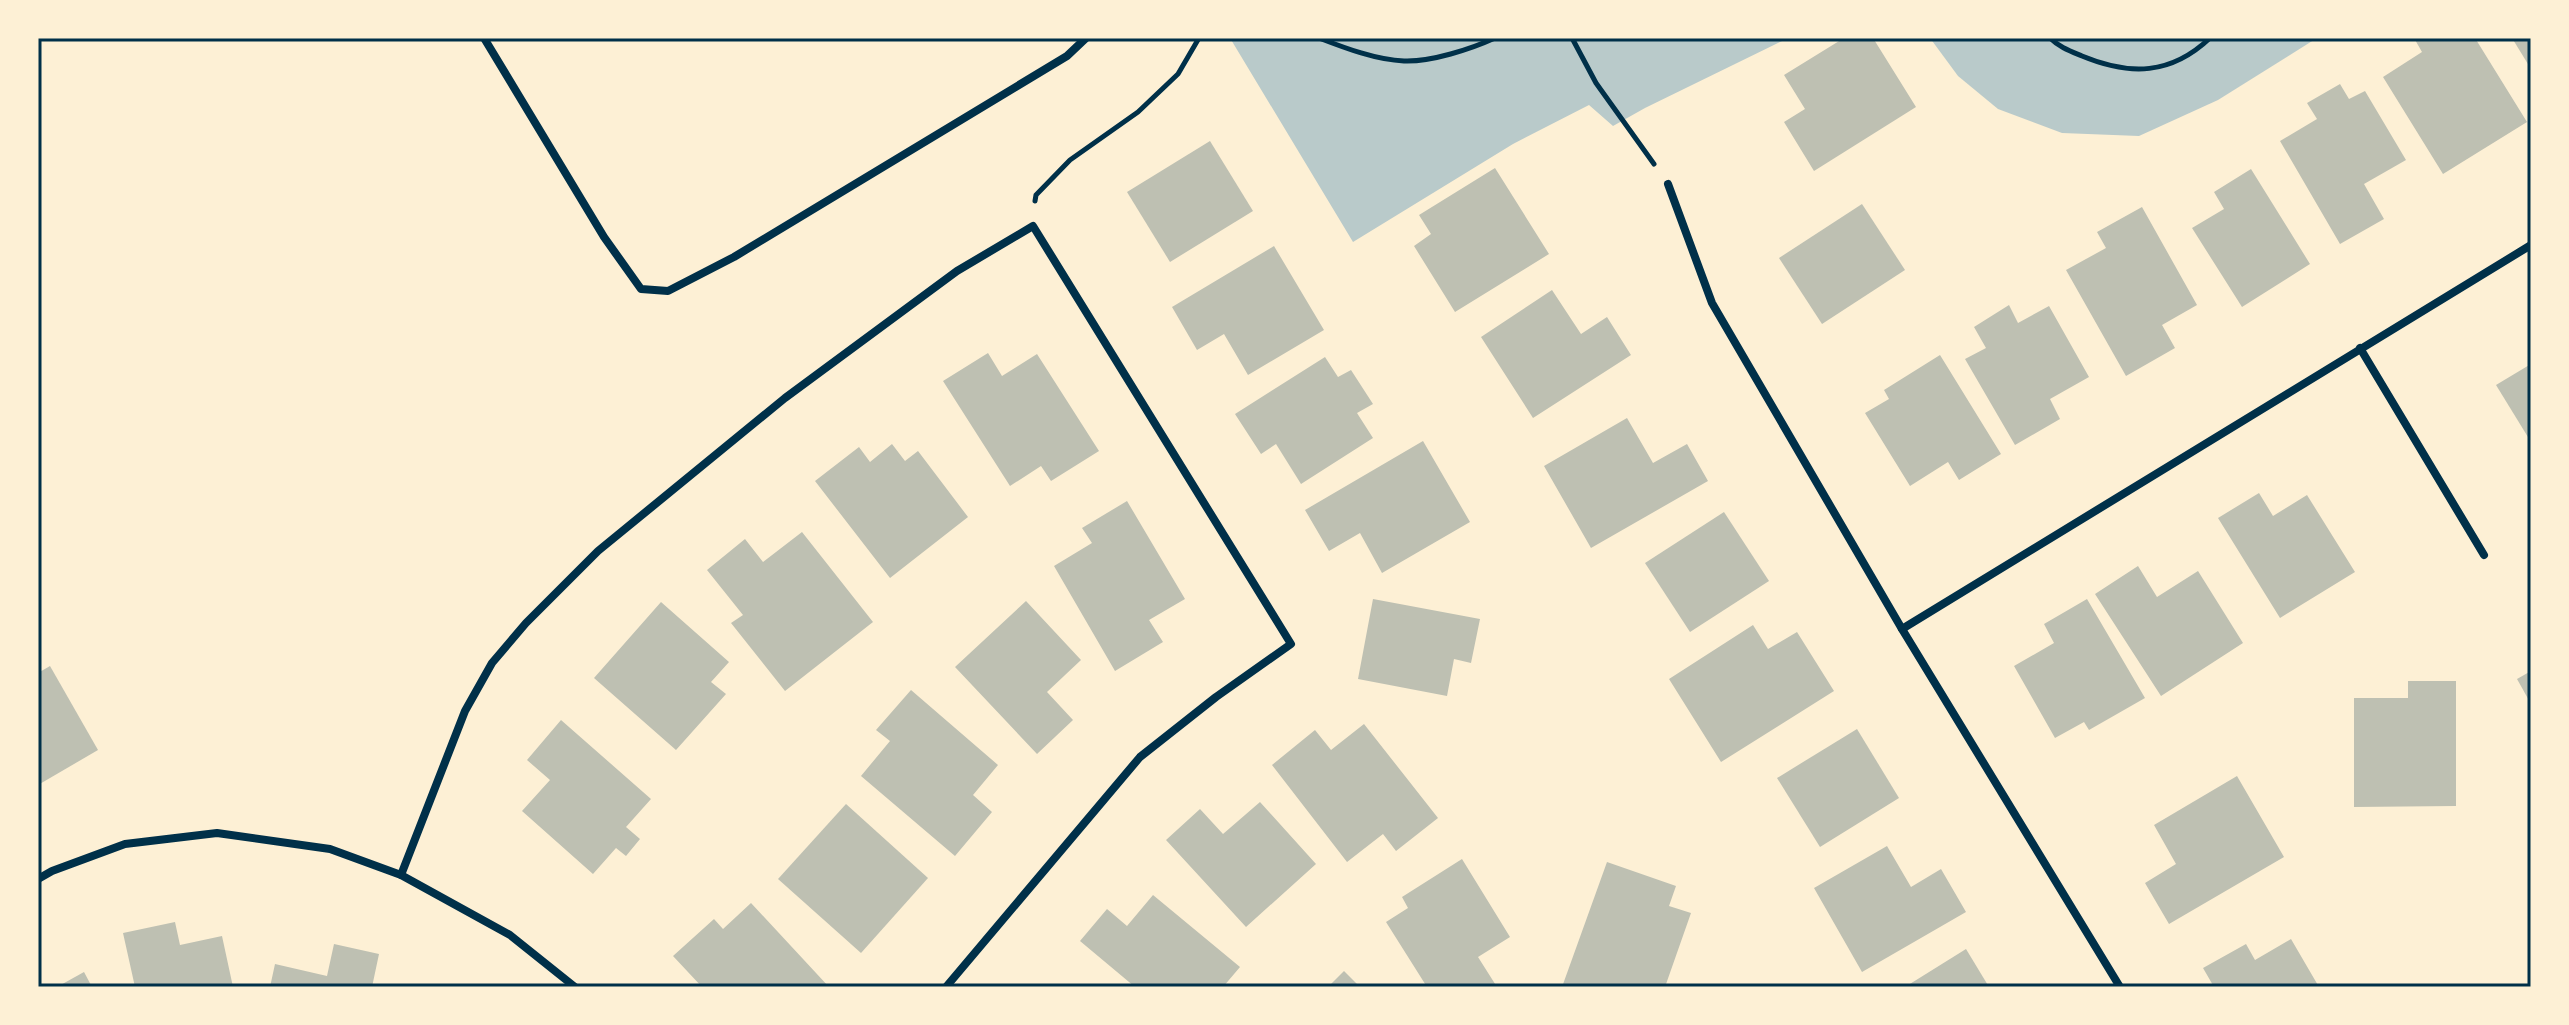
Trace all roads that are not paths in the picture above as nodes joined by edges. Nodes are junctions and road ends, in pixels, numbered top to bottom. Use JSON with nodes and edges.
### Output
{"nodes":[{"id":1,"x":484,"y":38,"type":"edge"},
{"id":2,"x":1086,"y":38,"type":"edge"},
{"id":3,"x":1668,"y":184,"type":"road end"},
{"id":4,"x":2531,"y":245,"type":"edge"},
{"id":5,"x":2360,"y":348,"type":"junction"},
{"id":6,"x":2484,"y":555,"type":"dead end"},
{"id":7,"x":1902,"y":629,"type":"junction"},
{"id":8,"x":401,"y":875,"type":"junction"},
{"id":9,"x":38,"y":879,"type":"edge"},
{"id":10,"x":575,"y":987,"type":"edge"},
{"id":11,"x":946,"y":987,"type":"edge"},
{"id":12,"x":2120,"y":987,"type":"edge"}],
"edges":[{"from":1,"to":2,"type":"street"},
{"from":3,"to":7,"type":"street"},
{"from":4,"to":5,"type":"street"},
{"from":5,"to":6,"type":"street"},
{"from":5,"to":7,"type":"street"},
{"from":7,"to":12,"type":"street"},
{"from":8,"to":9,"type":"street"},
{"from":8,"to":10,"type":"street"},
{"from":8,"to":11,"type":"street"}]}
